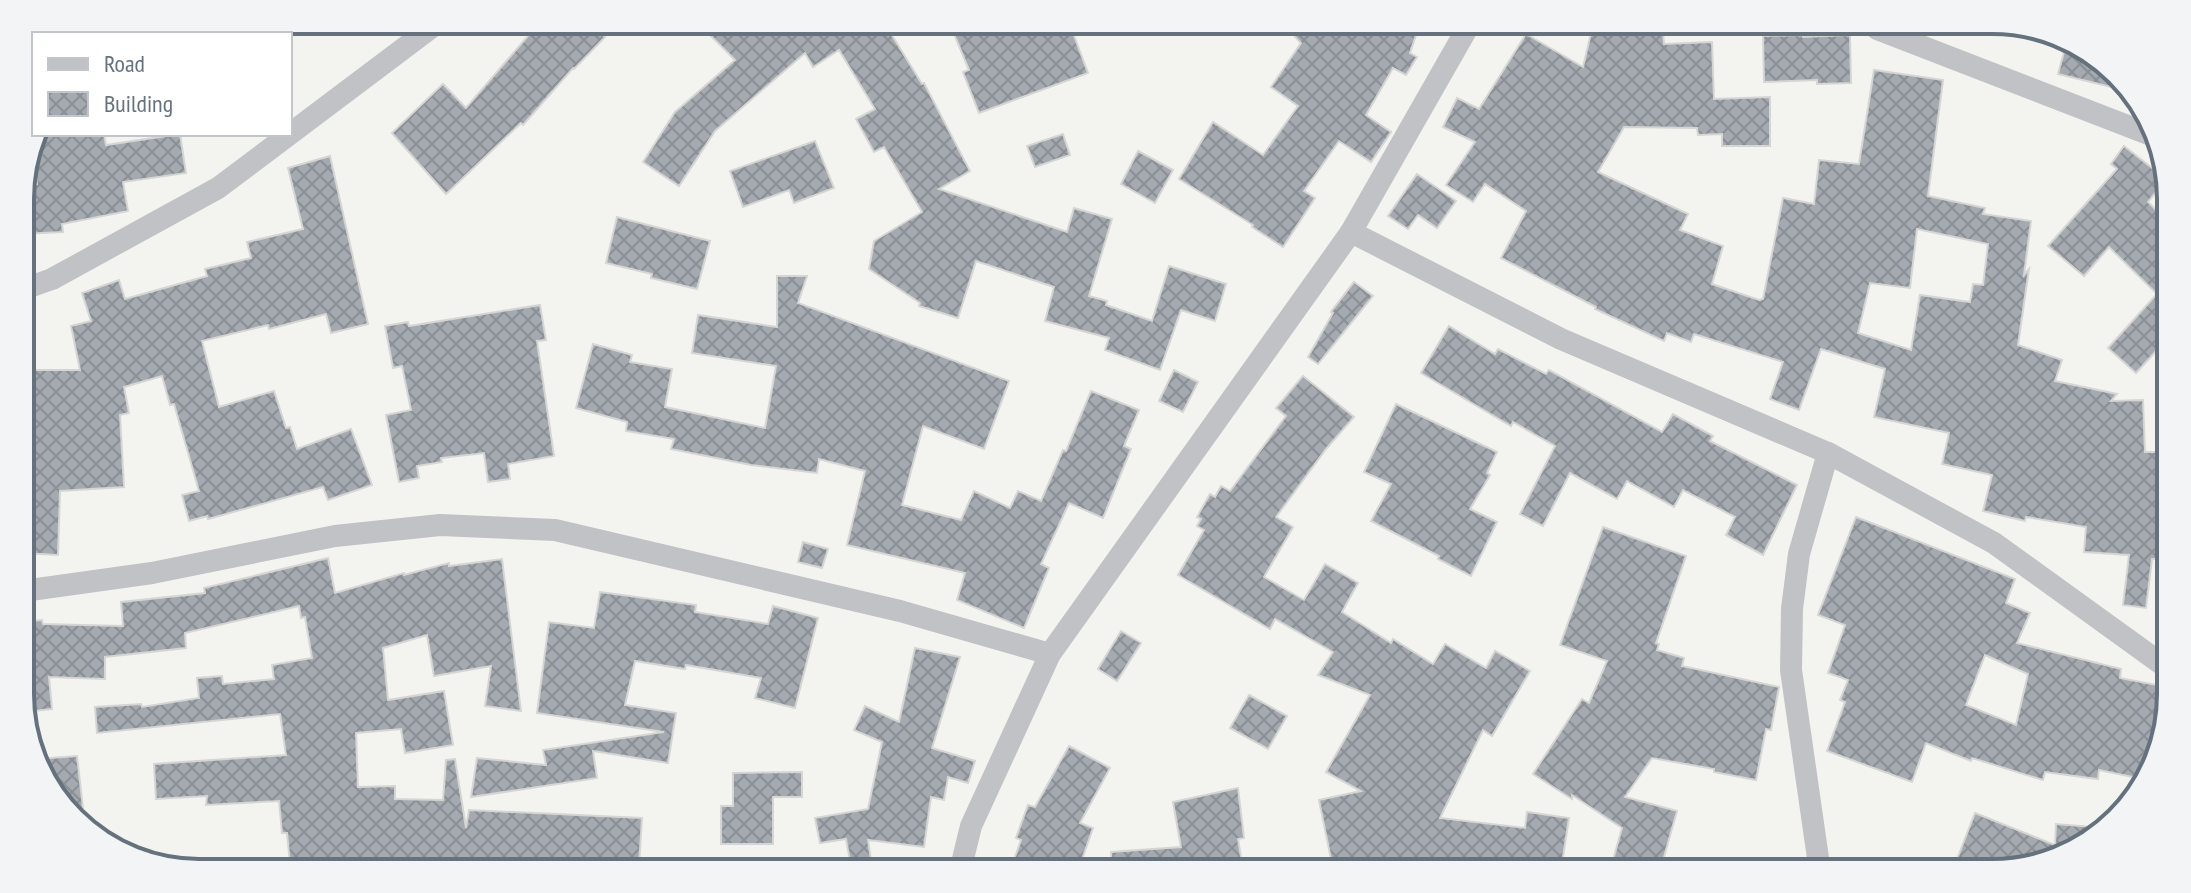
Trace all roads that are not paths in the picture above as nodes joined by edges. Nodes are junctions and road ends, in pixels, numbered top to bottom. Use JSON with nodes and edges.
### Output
{"nodes":[{"id":1,"x":423,"y":34,"type":"edge"},
{"id":2,"x":1464,"y":34,"type":"edge"},
{"id":3,"x":1890,"y":34,"type":"edge"},
{"id":4,"x":292,"y":132,"type":"edge"},
{"id":5,"x":2142,"y":132,"type":"edge"},
{"id":6,"x":287,"y":136,"type":"edge"},
{"id":7,"x":1351,"y":232,"type":"junction"},
{"id":8,"x":34,"y":285,"type":"edge"},
{"id":9,"x":1828,"y":453,"type":"junction"},
{"id":10,"x":34,"y":589,"type":"edge"},
{"id":11,"x":1050,"y":654,"type":"junction"},
{"id":12,"x":2157,"y":661,"type":"edge"},
{"id":13,"x":963,"y":859,"type":"edge"},
{"id":14,"x":1818,"y":859,"type":"edge"}],
"edges":[{"from":1,"to":4,"type":"street"},
{"from":2,"to":7,"type":"street"},
{"from":3,"to":5,"type":"street"},
{"from":6,"to":8,"type":"street"},
{"from":7,"to":9,"type":"street"},
{"from":7,"to":11,"type":"street"},
{"from":9,"to":12,"type":"street"},
{"from":9,"to":14,"type":"street"},
{"from":10,"to":11,"type":"street"},
{"from":11,"to":13,"type":"street"}]}
